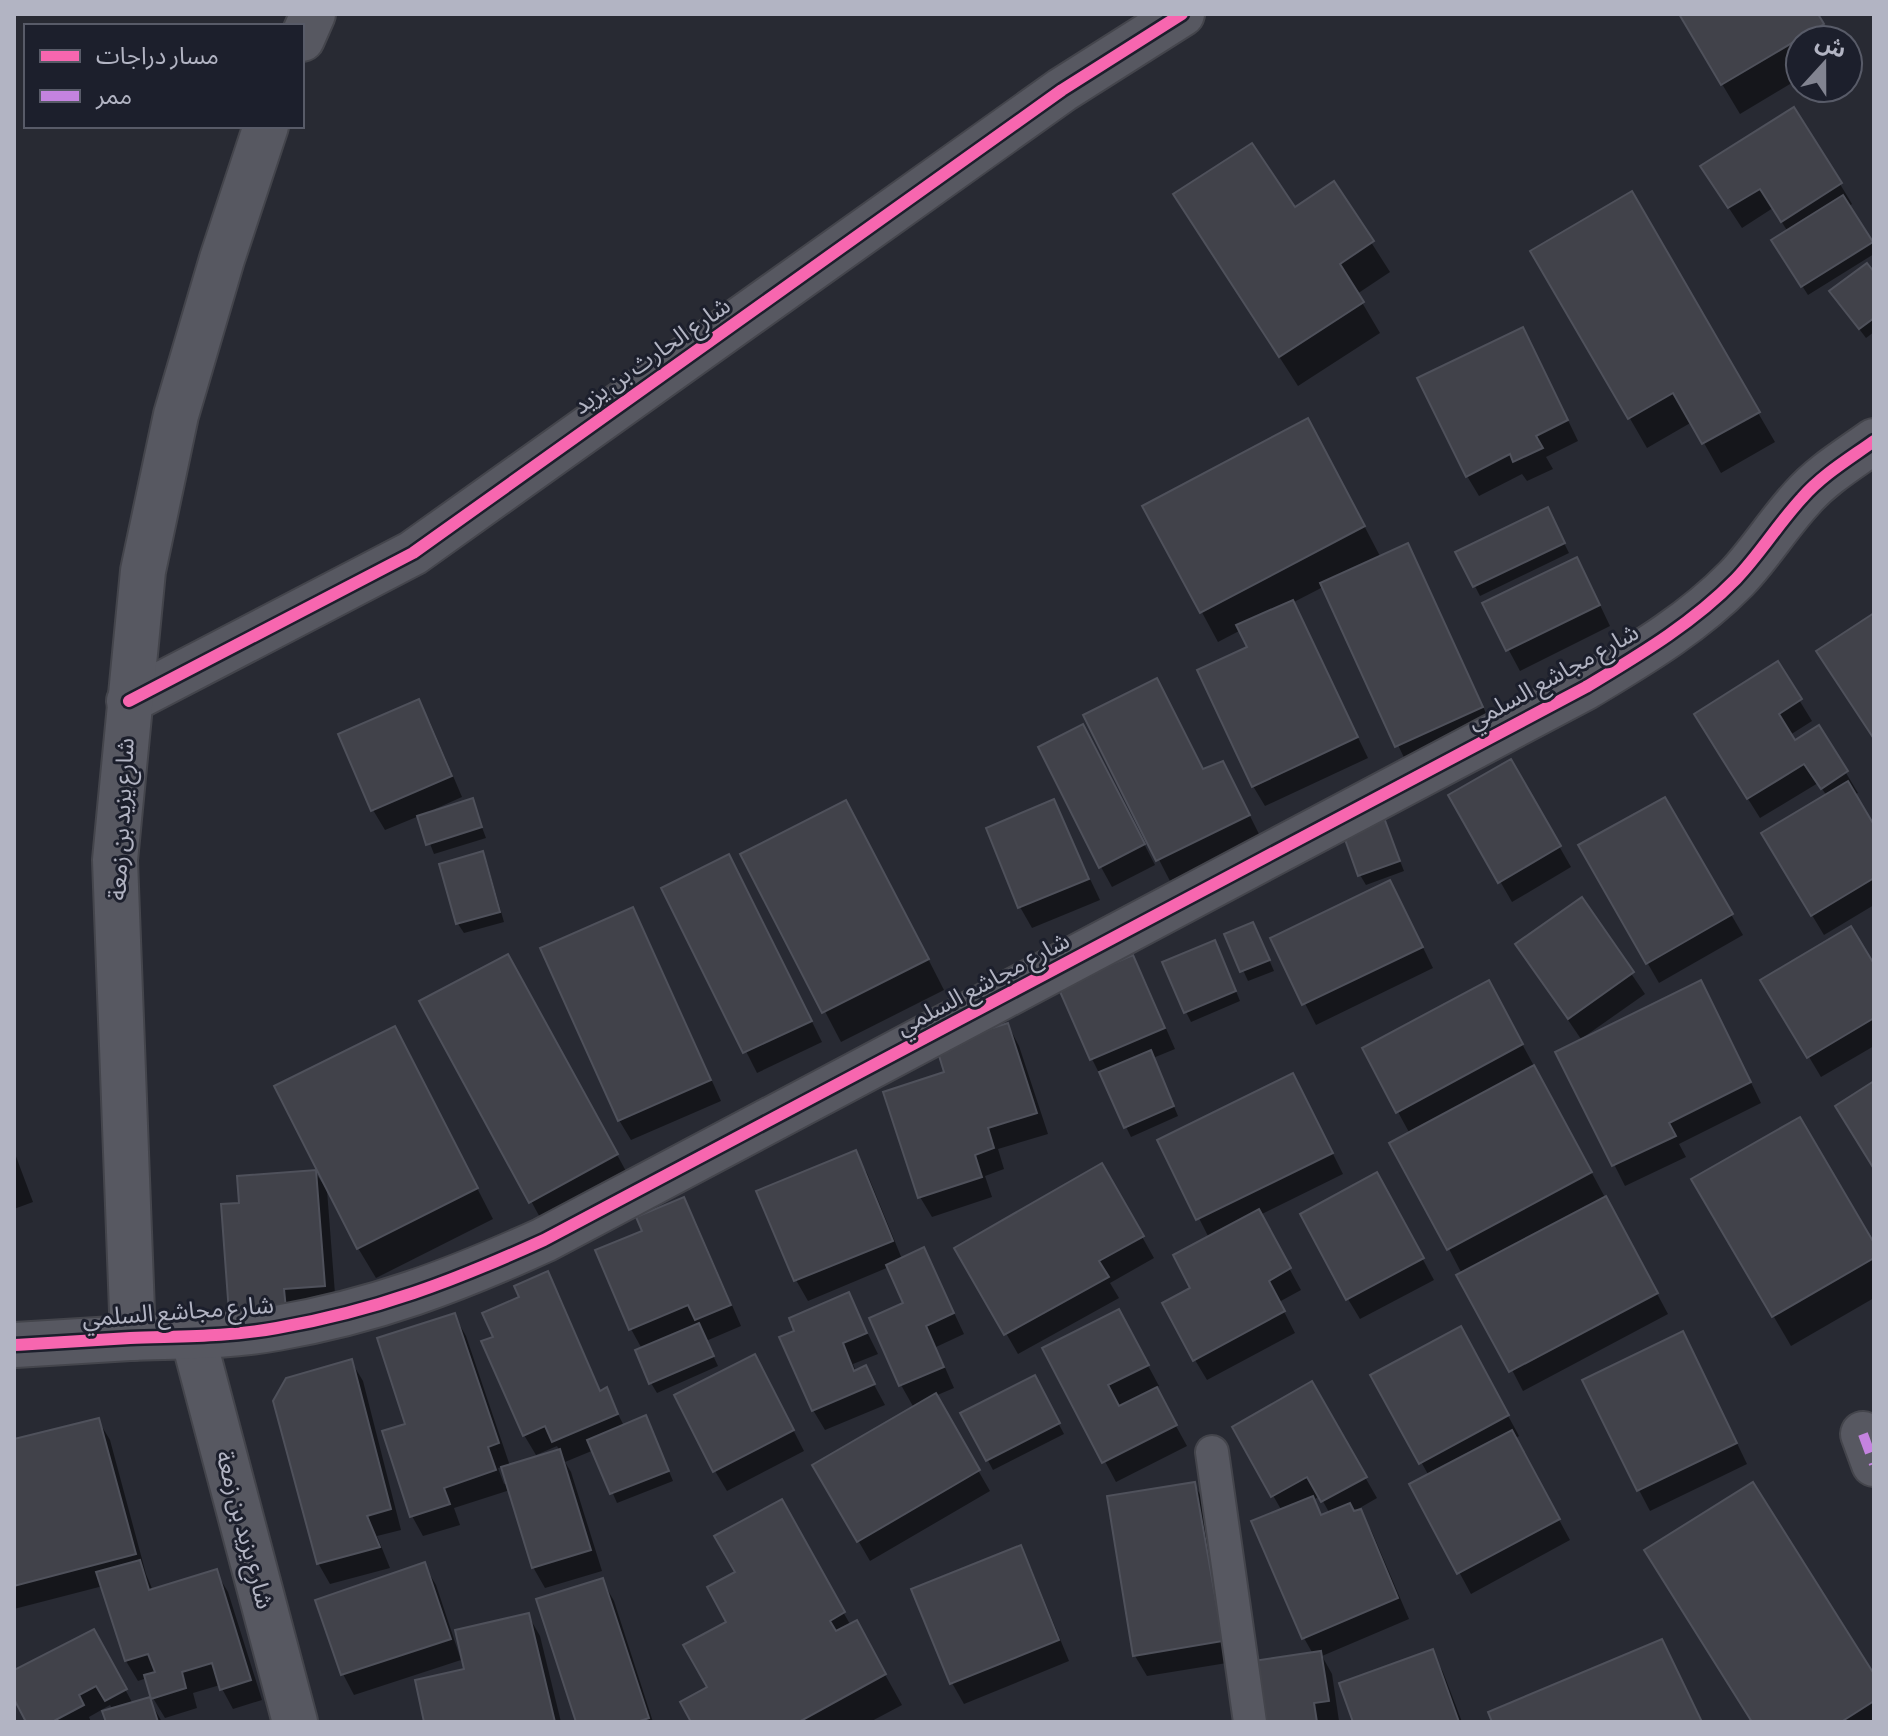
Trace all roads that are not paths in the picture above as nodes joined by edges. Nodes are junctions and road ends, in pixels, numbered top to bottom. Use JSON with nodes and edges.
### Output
{"nodes":[{"id":1,"x":313,"y":14,"type":"edge"},
{"id":2,"x":1182,"y":14,"type":"edge"},
{"id":3,"x":304,"y":34,"type":"edge"},
{"id":4,"x":265,"y":128,"type":"edge"},
{"id":5,"x":1874,"y":441,"type":"edge"},
{"id":6,"x":129,"y":701,"type":"junction"},
{"id":7,"x":193,"y":1337,"type":"junction"},
{"id":8,"x":133,"y":1338,"type":"junction"},
{"id":9,"x":14,"y":1345,"type":"edge"},
{"id":10,"x":1212,"y":1452,"type":"dead end"},
{"id":11,"x":295,"y":1722,"type":"edge"},
{"id":12,"x":1250,"y":1722,"type":"edge"}],
"edges":[{"from":1,"to":3,"type":"street"},
{"from":2,"to":6,"type":"street","name":"شارع الحارث بن يزيد"},
{"from":4,"to":6,"type":"street","name":"شارع يزيد بن زمعة"},
{"from":5,"to":7,"type":"street","name":"شارع مجاشع السلمي"},
{"from":6,"to":8,"type":"street","name":"شارع يزيد بن زمعة"},
{"from":7,"to":8,"type":"street","name":"شارع مجاشع السلمي"},
{"from":7,"to":11,"type":"street","name":"شارع يزيد بن زمعة"},
{"from":8,"to":9,"type":"street","name":"شارع مجاشع السلمي"},
{"from":10,"to":12,"type":"lane"}]}
